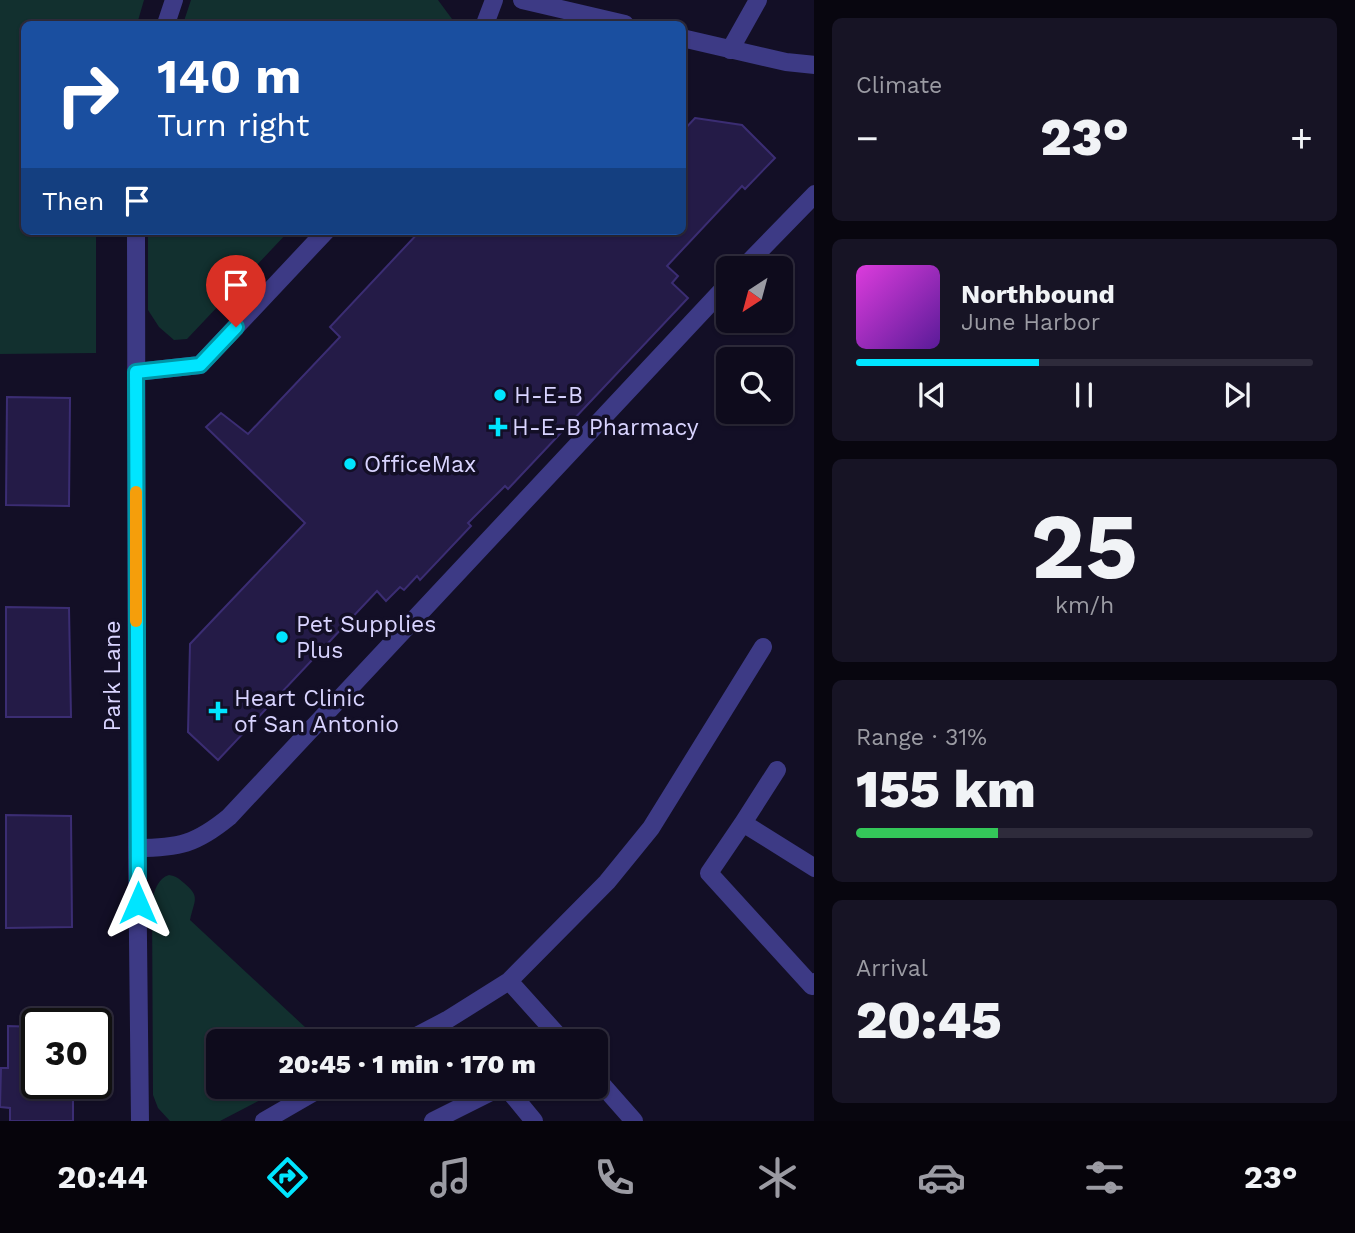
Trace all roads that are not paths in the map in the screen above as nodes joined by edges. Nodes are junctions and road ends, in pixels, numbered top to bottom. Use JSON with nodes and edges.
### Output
{"nodes":[{"id":1,"x":174,"y":0,"type":"edge"},
{"id":2,"x":494,"y":0,"type":"edge"},
{"id":3,"x":522,"y":0,"type":"edge"},
{"id":4,"x":758,"y":0,"type":"edge"},
{"id":5,"x":167,"y":21,"type":"edge"},
{"id":6,"x":486,"y":21,"type":"edge"},
{"id":7,"x":612,"y":21,"type":"edge"},
{"id":8,"x":686,"y":39,"type":"edge"},
{"id":9,"x":730,"y":50,"type":"junction"},
{"id":10,"x":814,"y":65,"type":"edge"},
{"id":11,"x":814,"y":194,"type":"edge"},
{"id":12,"x":136,"y":235,"type":"edge"},
{"id":13,"x":322,"y":235,"type":"edge"},
{"id":14,"x":755,"y":256,"type":"edge"},
{"id":15,"x":716,"y":297,"type":"edge"},
{"id":16,"x":136,"y":372,"type":"junction"},
{"id":17,"x":763,"y":647,"type":"dead end"},
{"id":18,"x":777,"y":770,"type":"dead end"},
{"id":19,"x":743,"y":823,"type":"junction"},
{"id":20,"x":137,"y":848,"type":"junction"},
{"id":21,"x":814,"y":868,"type":"edge"},
{"id":22,"x":509,"y":981,"type":"junction"},
{"id":23,"x":814,"y":982,"type":"edge"},
{"id":24,"x":430,"y":1029,"type":"edge"},
{"id":25,"x":550,"y":1029,"type":"edge"},
{"id":26,"x":608,"y":1091,"type":"edge"},
{"id":27,"x":302,"y":1099,"type":"edge"},
{"id":28,"x":479,"y":1099,"type":"edge"},
{"id":29,"x":515,"y":1099,"type":"edge"},
{"id":30,"x":140,"y":1121,"type":"edge"},
{"id":31,"x":264,"y":1121,"type":"edge"},
{"id":32,"x":433,"y":1121,"type":"edge"},
{"id":33,"x":534,"y":1121,"type":"edge"},
{"id":34,"x":634,"y":1121,"type":"edge"}],
"edges":[{"from":1,"to":5,"type":"street"},
{"from":2,"to":6,"type":"street"},
{"from":3,"to":7,"type":"street"},
{"from":4,"to":9,"type":"street"},
{"from":8,"to":9,"type":"street"},
{"from":9,"to":10,"type":"street"},
{"from":11,"to":14,"type":"street"},
{"from":12,"to":16,"type":"street","name":"Park Lane"},
{"from":13,"to":16,"type":"street"},
{"from":15,"to":20,"type":"street"},
{"from":16,"to":20,"type":"street","name":"Park Lane"},
{"from":17,"to":22,"type":"street"},
{"from":18,"to":19,"type":"street"},
{"from":19,"to":21,"type":"street"},
{"from":19,"to":23,"type":"street"},
{"from":20,"to":30,"type":"street","name":"Park Lane"},
{"from":22,"to":24,"type":"street"},
{"from":22,"to":25,"type":"street"},
{"from":26,"to":34,"type":"street"},
{"from":27,"to":31,"type":"street"},
{"from":28,"to":32,"type":"street"},
{"from":29,"to":33,"type":"street"}]}
